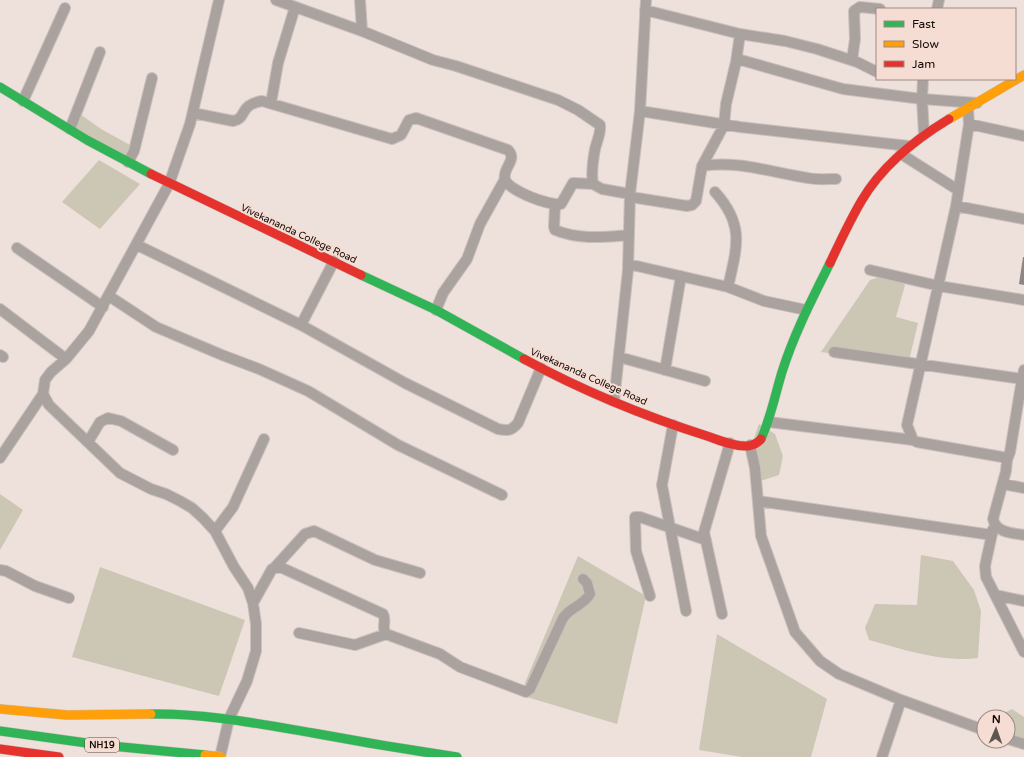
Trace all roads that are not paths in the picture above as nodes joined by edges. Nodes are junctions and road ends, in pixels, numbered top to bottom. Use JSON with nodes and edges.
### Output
{"nodes":[{"id":1,"x":219,"y":0,"type":"edge"},
{"id":2,"x":276,"y":0,"type":"edge"},
{"id":3,"x":360,"y":0,"type":"edge"},
{"id":4,"x":645,"y":5,"type":"edge"},
{"id":5,"x":295,"y":7,"type":"junction"},
{"id":6,"x":65,"y":8,"type":"dead end"},
{"id":7,"x":876,"y":9,"type":"edge"},
{"id":8,"x":362,"y":31,"type":"junction"},
{"id":9,"x":740,"y":34,"type":"junction"},
{"id":10,"x":100,"y":52,"type":"dead end"},
{"id":11,"x":852,"y":60,"type":"junction"},
{"id":12,"x":736,"y":62,"type":"junction"},
{"id":13,"x":876,"y":72,"type":"edge"},
{"id":14,"x":152,"y":78,"type":"dead end"},
{"id":15,"x":923,"y":80,"type":"edge"},
{"id":16,"x":1016,"y":80,"type":"edge"},
{"id":17,"x":0,"y":87,"type":"edge"},
{"id":18,"x":922,"y":99,"type":"junction"},
{"id":19,"x":23,"y":101,"type":"junction"},
{"id":20,"x":271,"y":103,"type":"junction"},
{"id":21,"x":978,"y":103,"type":"junction"},
{"id":22,"x":968,"y":109,"type":"junction"},
{"id":23,"x":640,"y":111,"type":"junction"},
{"id":24,"x":193,"y":112,"type":"junction"},
{"id":25,"x":969,"y":124,"type":"junction"},
{"id":26,"x":724,"y":125,"type":"junction"},
{"id":27,"x":70,"y":129,"type":"junction"},
{"id":28,"x":924,"y":134,"type":"junction"},
{"id":29,"x":1024,"y":136,"type":"edge"},
{"id":30,"x":909,"y":146,"type":"junction"},
{"id":31,"x":901,"y":154,"type":"junction"},
{"id":32,"x":128,"y":162,"type":"junction"},
{"id":33,"x":702,"y":166,"type":"junction"},
{"id":34,"x":836,"y":179,"type":"dead end"},
{"id":35,"x":505,"y":180,"type":"junction"},
{"id":36,"x":169,"y":184,"type":"junction"},
{"id":37,"x":593,"y":184,"type":"junction"},
{"id":38,"x":958,"y":190,"type":"junction"},
{"id":39,"x":715,"y":192,"type":"dead end"},
{"id":40,"x":630,"y":196,"type":"junction"},
{"id":41,"x":555,"y":205,"type":"junction"},
{"id":42,"x":956,"y":206,"type":"junction"},
{"id":43,"x":1024,"y":219,"type":"edge"},
{"id":44,"x":630,"y":235,"type":"junction"},
{"id":45,"x":136,"y":245,"type":"junction"},
{"id":46,"x":17,"y":248,"type":"dead end"},
{"id":47,"x":334,"y":262,"type":"junction"},
{"id":48,"x":628,"y":264,"type":"junction"},
{"id":49,"x":870,"y":270,"type":"dead end"},
{"id":50,"x":681,"y":276,"type":"junction"},
{"id":51,"x":939,"y":286,"type":"junction"},
{"id":52,"x":728,"y":287,"type":"junction"},
{"id":53,"x":109,"y":296,"type":"junction"},
{"id":54,"x":1024,"y":300,"type":"edge"},
{"id":55,"x":103,"y":306,"type":"junction"},
{"id":56,"x":0,"y":310,"type":"edge"},
{"id":57,"x":436,"y":310,"type":"junction"},
{"id":58,"x":806,"y":310,"type":"junction"},
{"id":59,"x":301,"y":325,"type":"junction"},
{"id":60,"x":834,"y":352,"type":"dead end"},
{"id":61,"x":66,"y":358,"type":"junction"},
{"id":62,"x":619,"y":358,"type":"junction"},
{"id":63,"x":921,"y":364,"type":"junction"},
{"id":64,"x":541,"y":368,"type":"junction"},
{"id":65,"x":665,"y":370,"type":"junction"},
{"id":66,"x":1023,"y":374,"type":"edge"},
{"id":67,"x":705,"y":380,"type":"dead end"},
{"id":68,"x":43,"y":394,"type":"junction"},
{"id":69,"x":614,"y":401,"type":"junction"},
{"id":70,"x":769,"y":422,"type":"junction"},
{"id":71,"x":673,"y":425,"type":"junction"},
{"id":72,"x":264,"y":439,"type":"dead end"},
{"id":73,"x":913,"y":440,"type":"junction"},
{"id":74,"x":88,"y":442,"type":"junction"},
{"id":75,"x":730,"y":444,"type":"junction"},
{"id":76,"x":750,"y":446,"type":"junction"},
{"id":77,"x":173,"y":450,"type":"dead end"},
{"id":78,"x":0,"y":458,"type":"edge"},
{"id":79,"x":1006,"y":460,"type":"junction"},
{"id":80,"x":1003,"y":484,"type":"junction"},
{"id":81,"x":1024,"y":488,"type":"edge"},
{"id":82,"x":502,"y":495,"type":"dead end"},
{"id":83,"x":758,"y":501,"type":"junction"},
{"id":84,"x":994,"y":523,"type":"junction"},
{"id":85,"x":670,"y":527,"type":"junction"},
{"id":86,"x":215,"y":531,"type":"junction"},
{"id":87,"x":992,"y":535,"type":"junction"},
{"id":88,"x":1024,"y":535,"type":"edge"},
{"id":89,"x":706,"y":540,"type":"junction"},
{"id":90,"x":275,"y":567,"type":"junction"},
{"id":91,"x":0,"y":570,"type":"edge"},
{"id":92,"x":420,"y":573,"type":"dead end"},
{"id":93,"x":582,"y":579,"type":"dead end"},
{"id":94,"x":995,"y":595,"type":"junction"},
{"id":95,"x":650,"y":596,"type":"dead end"},
{"id":96,"x":69,"y":598,"type":"dead end"},
{"id":97,"x":1024,"y":601,"type":"edge"},
{"id":98,"x":253,"y":603,"type":"junction"},
{"id":99,"x":686,"y":611,"type":"dead end"},
{"id":100,"x":722,"y":614,"type":"dead end"},
{"id":101,"x":300,"y":633,"type":"dead end"},
{"id":102,"x":386,"y":634,"type":"junction"},
{"id":103,"x":1020,"y":638,"type":"edge"},
{"id":104,"x":1024,"y":652,"type":"edge"},
{"id":105,"x":901,"y":700,"type":"junction"},
{"id":106,"x":0,"y":709,"type":"edge"},
{"id":107,"x":229,"y":719,"type":"junction"},
{"id":108,"x":976,"y":727,"type":"edge"},
{"id":109,"x":0,"y":732,"type":"edge"},
{"id":110,"x":0,"y":749,"type":"edge"},
{"id":111,"x":59,"y":757,"type":"edge"},
{"id":112,"x":221,"y":757,"type":"edge"},
{"id":113,"x":457,"y":757,"type":"edge"},
{"id":114,"x":882,"y":757,"type":"edge"}],
"edges":[{"from":1,"to":24,"type":"street"},
{"from":2,"to":5,"type":"street"},
{"from":3,"to":8,"type":"street"},
{"from":4,"to":9,"type":"street"},
{"from":4,"to":23,"type":"street"},
{"from":5,"to":8,"type":"street"},
{"from":5,"to":20,"type":"street"},
{"from":6,"to":19,"type":"street"},
{"from":7,"to":11,"type":"street"},
{"from":8,"to":37,"type":"street"},
{"from":9,"to":11,"type":"street"},
{"from":9,"to":12,"type":"street"},
{"from":10,"to":27,"type":"street"},
{"from":11,"to":13,"type":"street"},
{"from":12,"to":18,"type":"street"},
{"from":12,"to":26,"type":"street"},
{"from":14,"to":32,"type":"street"},
{"from":15,"to":18,"type":"street"},
{"from":16,"to":21,"type":"main road"},
{"from":17,"to":19,"type":"main road","name":"Vivekananda College Road"},
{"from":18,"to":21,"type":"street"},
{"from":18,"to":28,"type":"street"},
{"from":19,"to":27,"type":"main road","name":"Vivekananda College Road"},
{"from":20,"to":24,"type":"street"},
{"from":20,"to":35,"type":"street"},
{"from":21,"to":22,"type":"main road"},
{"from":22,"to":25,"type":"street"},
{"from":22,"to":28,"type":"main road"},
{"from":23,"to":26,"type":"street"},
{"from":23,"to":40,"type":"street"},
{"from":24,"to":36,"type":"street"},
{"from":25,"to":29,"type":"street"},
{"from":25,"to":38,"type":"street"},
{"from":26,"to":30,"type":"street"},
{"from":26,"to":33,"type":"street"},
{"from":27,"to":32,"type":"main road","name":"Vivekananda College Road"},
{"from":28,"to":30,"type":"main road"},
{"from":30,"to":31,"type":"main road"},
{"from":31,"to":38,"type":"street"},
{"from":31,"to":58,"type":"main road"},
{"from":32,"to":36,"type":"main road","name":"Vivekananda College Road"},
{"from":33,"to":34,"type":"street"},
{"from":33,"to":40,"type":"street"},
{"from":35,"to":41,"type":"street"},
{"from":35,"to":57,"type":"street"},
{"from":36,"to":45,"type":"street"},
{"from":36,"to":47,"type":"main road","name":"Vivekananda College Road"},
{"from":37,"to":40,"type":"street"},
{"from":37,"to":41,"type":"street"},
{"from":38,"to":42,"type":"street"},
{"from":39,"to":52,"type":"street"},
{"from":40,"to":44,"type":"street"},
{"from":41,"to":44,"type":"street"},
{"from":42,"to":43,"type":"street"},
{"from":42,"to":51,"type":"street"},
{"from":44,"to":48,"type":"street"},
{"from":45,"to":53,"type":"street"},
{"from":45,"to":59,"type":"street"},
{"from":46,"to":55,"type":"street"},
{"from":47,"to":57,"type":"main road","name":"Vivekananda College Road"},
{"from":47,"to":59,"type":"street"},
{"from":48,"to":50,"type":"street"},
{"from":48,"to":62,"type":"street"},
{"from":49,"to":51,"type":"street"},
{"from":50,"to":52,"type":"street"},
{"from":50,"to":65,"type":"street"},
{"from":51,"to":54,"type":"street"},
{"from":51,"to":63,"type":"street"},
{"from":52,"to":58,"type":"street"},
{"from":53,"to":55,"type":"street"},
{"from":53,"to":82,"type":"street"},
{"from":55,"to":61,"type":"street"},
{"from":56,"to":61,"type":"street"},
{"from":57,"to":64,"type":"main road","name":"Vivekananda College Road"},
{"from":58,"to":70,"type":"main road"},
{"from":59,"to":64,"type":"street"},
{"from":60,"to":63,"type":"street"},
{"from":61,"to":68,"type":"street"},
{"from":62,"to":65,"type":"street"},
{"from":62,"to":69,"type":"street"},
{"from":63,"to":66,"type":"street"},
{"from":63,"to":73,"type":"street"},
{"from":64,"to":69,"type":"main road","name":"Vivekananda College Road"},
{"from":65,"to":67,"type":"street"},
{"from":66,"to":79,"type":"street"},
{"from":68,"to":74,"type":"street"},
{"from":68,"to":78,"type":"street"},
{"from":69,"to":71,"type":"main road","name":"Vivekananda College Road"},
{"from":70,"to":73,"type":"street"},
{"from":70,"to":76,"type":"main road"},
{"from":71,"to":75,"type":"main road","name":"Vivekananda College Road"},
{"from":71,"to":85,"type":"street"},
{"from":72,"to":86,"type":"street"},
{"from":73,"to":79,"type":"street"},
{"from":74,"to":77,"type":"street"},
{"from":74,"to":86,"type":"street"},
{"from":75,"to":76,"type":"main road","name":"Vivekananda College Road"},
{"from":75,"to":89,"type":"street"},
{"from":76,"to":83,"type":"street"},
{"from":79,"to":80,"type":"street"},
{"from":80,"to":81,"type":"street"},
{"from":80,"to":84,"type":"street"},
{"from":83,"to":87,"type":"street"},
{"from":83,"to":105,"type":"street"},
{"from":84,"to":87,"type":"street"},
{"from":84,"to":88,"type":"street"},
{"from":85,"to":89,"type":"street"},
{"from":85,"to":95,"type":"street"},
{"from":85,"to":99,"type":"street"},
{"from":86,"to":98,"type":"street"},
{"from":87,"to":94,"type":"street"},
{"from":89,"to":100,"type":"street"},
{"from":90,"to":92,"type":"street"},
{"from":90,"to":98,"type":"street"},
{"from":90,"to":102,"type":"street"},
{"from":91,"to":96,"type":"street"},
{"from":93,"to":102,"type":"street"},
{"from":94,"to":97,"type":"street"},
{"from":94,"to":103,"type":"street"},
{"from":98,"to":107,"type":"street"},
{"from":101,"to":102,"type":"street"},
{"from":103,"to":104,"type":"street"},
{"from":105,"to":108,"type":"street"},
{"from":105,"to":114,"type":"street"},
{"from":106,"to":107,"type":"main road"},
{"from":107,"to":112,"type":"street"},
{"from":107,"to":113,"type":"main road"},
{"from":109,"to":112,"type":"main road","number":"NH19","bridge":true},
{"from":110,"to":111,"type":"main road"}]}
